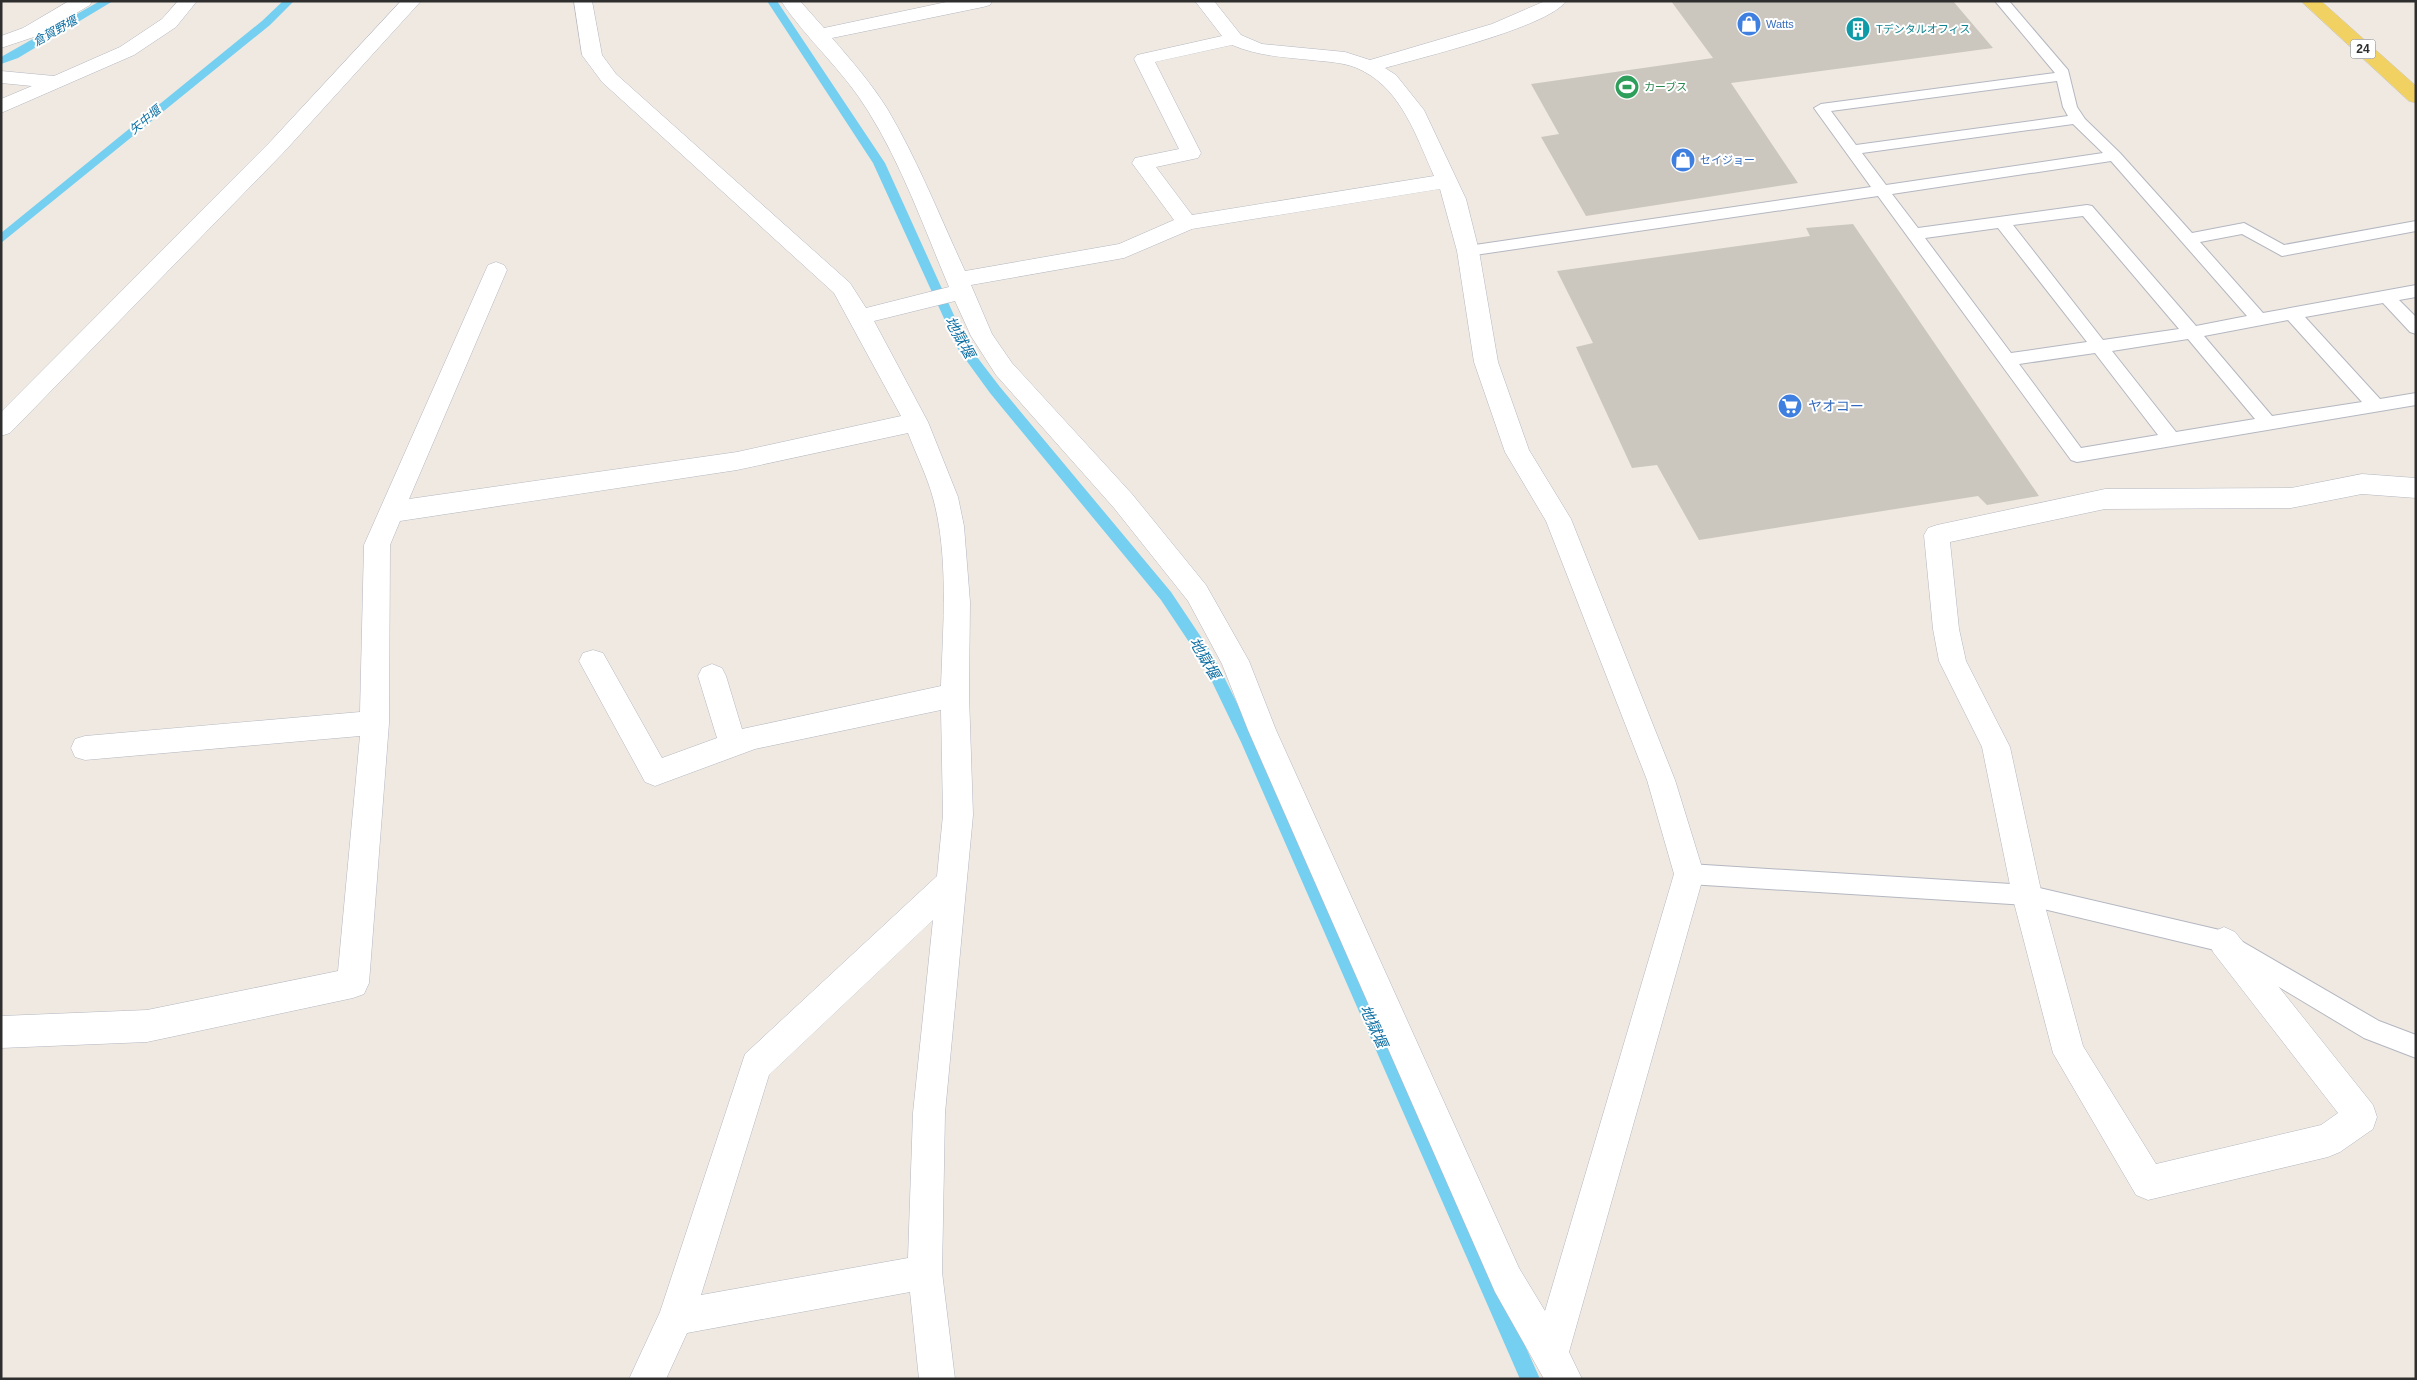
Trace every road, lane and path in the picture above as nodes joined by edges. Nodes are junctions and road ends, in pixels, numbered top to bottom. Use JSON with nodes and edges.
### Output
{"nodes":[{"id":1,"x":82,"y":1,"type":"edge"},
{"id":2,"x":188,"y":1,"type":"edge"},
{"id":3,"x":412,"y":1,"type":"edge"},
{"id":4,"x":583,"y":1,"type":"edge"},
{"id":5,"x":790,"y":1,"type":"edge"},
{"id":6,"x":983,"y":1,"type":"edge"},
{"id":7,"x":1204,"y":1,"type":"edge"},
{"id":8,"x":1557,"y":1,"type":"edge"},
{"id":9,"x":2002,"y":1,"type":"edge"},
{"id":10,"x":2310,"y":1,"type":"edge"},
{"id":11,"x":818,"y":35,"type":"junction"},
{"id":12,"x":1234,"y":39,"type":"junction"},
{"id":13,"x":1,"y":42,"type":"edge"},
{"id":14,"x":1369,"y":66,"type":"junction"},
{"id":15,"x":2063,"y":76,"type":"junction"},
{"id":16,"x":1,"y":77,"type":"edge"},
{"id":17,"x":54,"y":82,"type":"junction"},
{"id":18,"x":2416,"y":97,"type":"edge"},
{"id":19,"x":1,"y":107,"type":"edge"},
{"id":20,"x":2077,"y":119,"type":"junction"},
{"id":21,"x":1853,"y":150,"type":"junction"},
{"id":22,"x":2115,"y":156,"type":"junction"},
{"id":23,"x":1447,"y":181,"type":"junction"},
{"id":24,"x":1882,"y":190,"type":"junction"},
{"id":25,"x":2002,"y":222,"type":"junction"},
{"id":26,"x":1187,"y":223,"type":"junction"},
{"id":27,"x":2416,"y":226,"type":"edge"},
{"id":28,"x":1914,"y":234,"type":"junction"},
{"id":29,"x":2189,"y":239,"type":"junction"},
{"id":30,"x":1468,"y":251,"type":"junction"},
{"id":31,"x":496,"y":270,"type":"dead end"},
{"id":32,"x":960,"y":285,"type":"junction"},
{"id":33,"x":2416,"y":291,"type":"edge"},
{"id":34,"x":2386,"y":296,"type":"junction"},
{"id":35,"x":2292,"y":313,"type":"junction"},
{"id":36,"x":860,"y":316,"type":"junction"},
{"id":37,"x":2259,"y":319,"type":"junction"},
{"id":38,"x":2416,"y":328,"type":"edge"},
{"id":39,"x":2192,"y":333,"type":"junction"},
{"id":40,"x":2099,"y":347,"type":"junction"},
{"id":41,"x":2007,"y":360,"type":"junction"},
{"id":42,"x":2416,"y":400,"type":"edge"},
{"id":43,"x":2376,"y":406,"type":"junction"},
{"id":44,"x":916,"y":422,"type":"junction"},
{"id":45,"x":2268,"y":423,"type":"junction"},
{"id":46,"x":1,"y":427,"type":"edge"},
{"id":47,"x":2171,"y":439,"type":"junction"},
{"id":48,"x":2416,"y":488,"type":"edge"},
{"id":49,"x":391,"y":513,"type":"junction"},
{"id":50,"x":593,"y":661,"type":"dead end"},
{"id":51,"x":712,"y":676,"type":"dead end"},
{"id":52,"x":955,"y":694,"type":"junction"},
{"id":53,"x":375,"y":723,"type":"junction"},
{"id":54,"x":733,"y":744,"type":"junction"},
{"id":55,"x":85,"y":748,"type":"dead end"},
{"id":56,"x":1688,"y":874,"type":"junction"},
{"id":57,"x":950,"y":884,"type":"junction"},
{"id":58,"x":2027,"y":895,"type":"junction"},
{"id":59,"x":2224,"y":942,"type":"junction"},
{"id":60,"x":1,"y":1032,"type":"edge"},
{"id":61,"x":2416,"y":1047,"type":"edge"},
{"id":62,"x":925,"y":1272,"type":"junction"},
{"id":63,"x":676,"y":1318,"type":"junction"},
{"id":64,"x":1550,"y":1355,"type":"junction"},
{"id":65,"x":647,"y":1379,"type":"edge"},
{"id":66,"x":936,"y":1379,"type":"edge"},
{"id":67,"x":1564,"y":1379,"type":"edge"}],
"edges":[{"from":1,"to":13,"type":"street"},
{"from":2,"to":17,"type":"street"},
{"from":3,"to":46,"type":"street"},
{"from":4,"to":36,"type":"street"},
{"from":5,"to":11,"type":"street"},
{"from":6,"to":11,"type":"street"},
{"from":7,"to":12,"type":"street"},
{"from":8,"to":14,"type":"street"},
{"from":9,"to":15,"type":"lane"},
{"from":10,"to":18,"type":"main road","number":"24"},
{"from":11,"to":32,"type":"street"},
{"from":12,"to":14,"type":"street"},
{"from":12,"to":26,"type":"street"},
{"from":14,"to":23,"type":"street"},
{"from":15,"to":20,"type":"lane"},
{"from":15,"to":21,"type":"lane"},
{"from":16,"to":17,"type":"street"},
{"from":17,"to":19,"type":"street"},
{"from":20,"to":21,"type":"lane"},
{"from":20,"to":22,"type":"lane"},
{"from":21,"to":24,"type":"lane"},
{"from":22,"to":24,"type":"lane"},
{"from":22,"to":29,"type":"lane"},
{"from":23,"to":26,"type":"street"},
{"from":23,"to":30,"type":"street"},
{"from":24,"to":28,"type":"lane"},
{"from":24,"to":30,"type":"lane"},
{"from":25,"to":28,"type":"lane"},
{"from":25,"to":39,"type":"lane"},
{"from":25,"to":40,"type":"lane"},
{"from":26,"to":32,"type":"street"},
{"from":27,"to":29,"type":"lane"},
{"from":28,"to":41,"type":"lane"},
{"from":29,"to":37,"type":"lane"},
{"from":30,"to":56,"type":"street"},
{"from":31,"to":49,"type":"street"},
{"from":32,"to":36,"type":"street"},
{"from":32,"to":64,"type":"street"},
{"from":33,"to":34,"type":"lane"},
{"from":34,"to":35,"type":"lane"},
{"from":34,"to":38,"type":"lane"},
{"from":35,"to":37,"type":"lane"},
{"from":35,"to":43,"type":"lane"},
{"from":36,"to":44,"type":"street"},
{"from":37,"to":39,"type":"lane"},
{"from":39,"to":40,"type":"lane"},
{"from":39,"to":45,"type":"lane"},
{"from":40,"to":41,"type":"lane"},
{"from":40,"to":47,"type":"lane"},
{"from":41,"to":47,"type":"lane"},
{"from":42,"to":43,"type":"lane"},
{"from":43,"to":45,"type":"lane"},
{"from":44,"to":49,"type":"street"},
{"from":44,"to":52,"type":"street"},
{"from":45,"to":47,"type":"lane"},
{"from":48,"to":58,"type":"street"},
{"from":49,"to":53,"type":"street"},
{"from":50,"to":54,"type":"street"},
{"from":51,"to":54,"type":"street"},
{"from":52,"to":54,"type":"street"},
{"from":52,"to":57,"type":"street"},
{"from":53,"to":55,"type":"street"},
{"from":53,"to":60,"type":"street"},
{"from":56,"to":58,"type":"lane"},
{"from":56,"to":64,"type":"street"},
{"from":57,"to":62,"type":"street"},
{"from":57,"to":63,"type":"street"},
{"from":58,"to":59,"type":"lane"},
{"from":58,"to":59,"type":"street"},
{"from":59,"to":61,"type":"lane"},
{"from":62,"to":63,"type":"street"},
{"from":62,"to":66,"type":"street"},
{"from":63,"to":65,"type":"street"},
{"from":64,"to":67,"type":"street"}]}
